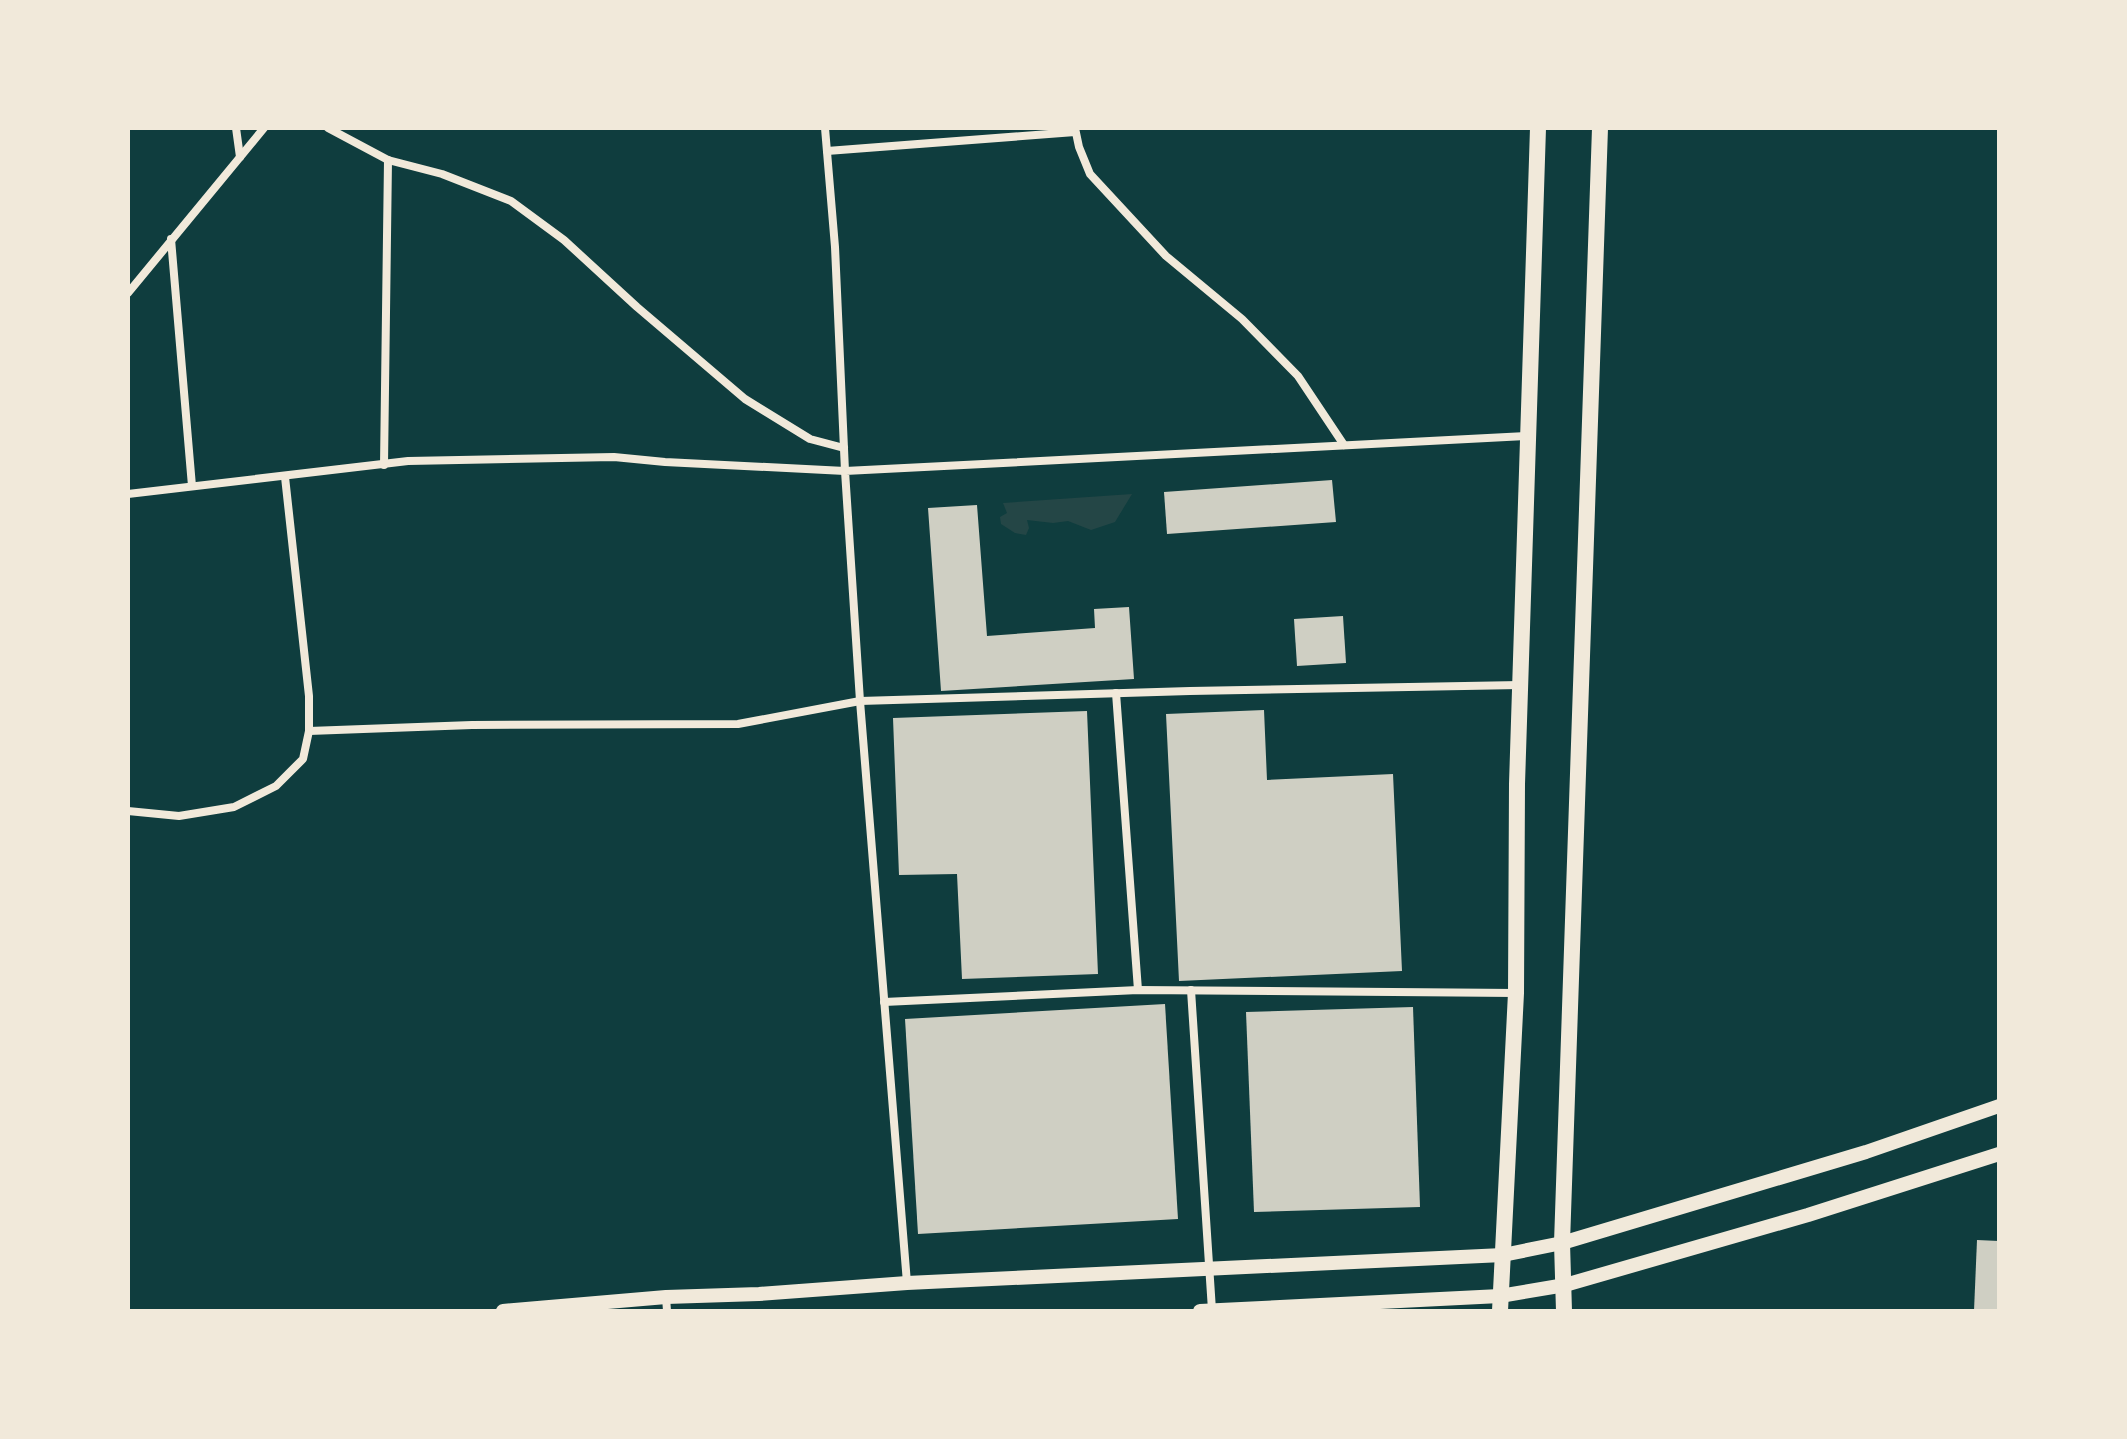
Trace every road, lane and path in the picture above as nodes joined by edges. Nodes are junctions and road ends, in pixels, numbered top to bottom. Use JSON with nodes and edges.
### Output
{"nodes":[{"id":1,"x":236,"y":128,"type":"edge"},
{"id":2,"x":264,"y":128,"type":"edge"},
{"id":3,"x":328,"y":128,"type":"edge"},
{"id":4,"x":825,"y":128,"type":"edge"},
{"id":5,"x":1538,"y":128,"type":"edge"},
{"id":6,"x":1600,"y":128,"type":"edge"},
{"id":7,"x":1075,"y":130,"type":"edge"},
{"id":8,"x":827,"y":151,"type":"junction"},
{"id":9,"x":240,"y":157,"type":"junction"},
{"id":10,"x":388,"y":160,"type":"junction"},
{"id":11,"x":171,"y":239,"type":"junction"},
{"id":12,"x":128,"y":293,"type":"edge"},
{"id":13,"x":1528,"y":436,"type":"junction"},
{"id":14,"x":1344,"y":445,"type":"junction"},
{"id":15,"x":844,"y":448,"type":"junction"},
{"id":16,"x":384,"y":465,"type":"junction"},
{"id":17,"x":845,"y":471,"type":"junction"},
{"id":18,"x":285,"y":477,"type":"junction"},
{"id":19,"x":192,"y":486,"type":"junction"},
{"id":20,"x":128,"y":494,"type":"edge"},
{"id":21,"x":1521,"y":685,"type":"junction"},
{"id":22,"x":1116,"y":693,"type":"junction"},
{"id":23,"x":860,"y":701,"type":"junction"},
{"id":24,"x":309,"y":731,"type":"junction"},
{"id":25,"x":128,"y":811,"type":"edge"},
{"id":26,"x":1138,"y":990,"type":"junction"},
{"id":27,"x":1191,"y":990,"type":"junction"},
{"id":28,"x":1516,"y":993,"type":"junction"},
{"id":29,"x":884,"y":1002,"type":"junction"},
{"id":30,"x":1999,"y":1106,"type":"edge"},
{"id":31,"x":1999,"y":1154,"type":"edge"},
{"id":32,"x":1562,"y":1243,"type":"junction"},
{"id":33,"x":1503,"y":1255,"type":"junction"},
{"id":34,"x":1209,"y":1269,"type":"junction"},
{"id":35,"x":907,"y":1283,"type":"junction"},
{"id":36,"x":1565,"y":1285,"type":"junction"},
{"id":37,"x":667,"y":1304,"type":"edge"},
{"id":38,"x":1500,"y":1304,"type":"edge"},
{"id":39,"x":1212,"y":1310,"type":"edge"},
{"id":40,"x":503,"y":1311,"type":"edge"},
{"id":41,"x":1200,"y":1311,"type":"edge"},
{"id":42,"x":1564,"y":1311,"type":"edge"}],
"edges":[{"from":1,"to":9,"type":"street"},
{"from":2,"to":9,"type":"street"},
{"from":3,"to":10,"type":"street"},
{"from":4,"to":8,"type":"street"},
{"from":5,"to":13,"type":"main road"},
{"from":6,"to":32,"type":"main road"},
{"from":7,"to":8,"type":"street"},
{"from":7,"to":14,"type":"street"},
{"from":8,"to":15,"type":"street"},
{"from":9,"to":11,"type":"street"},
{"from":10,"to":15,"type":"street"},
{"from":10,"to":16,"type":"street"},
{"from":11,"to":12,"type":"street"},
{"from":11,"to":19,"type":"street"},
{"from":13,"to":14,"type":"street"},
{"from":13,"to":21,"type":"main road"},
{"from":14,"to":17,"type":"street"},
{"from":15,"to":17,"type":"street"},
{"from":16,"to":17,"type":"street"},
{"from":16,"to":18,"type":"street"},
{"from":17,"to":23,"type":"street"},
{"from":18,"to":19,"type":"street"},
{"from":18,"to":24,"type":"street"},
{"from":19,"to":20,"type":"street"},
{"from":21,"to":22,"type":"street"},
{"from":21,"to":28,"type":"main road"},
{"from":22,"to":23,"type":"street"},
{"from":22,"to":26,"type":"street"},
{"from":23,"to":24,"type":"street"},
{"from":23,"to":29,"type":"street"},
{"from":24,"to":25,"type":"street"},
{"from":26,"to":27,"type":"street"},
{"from":26,"to":29,"type":"street"},
{"from":27,"to":28,"type":"street"},
{"from":27,"to":34,"type":"street"},
{"from":28,"to":33,"type":"main road"},
{"from":29,"to":35,"type":"street"},
{"from":30,"to":32,"type":"street"},
{"from":31,"to":36,"type":"street"},
{"from":32,"to":33,"type":"street"},
{"from":32,"to":36,"type":"main road"},
{"from":33,"to":34,"type":"street"},
{"from":33,"to":38,"type":"main road"},
{"from":34,"to":35,"type":"street"},
{"from":34,"to":39,"type":"street"},
{"from":35,"to":37,"type":"street"},
{"from":36,"to":38,"type":"street"},
{"from":36,"to":42,"type":"main road"},
{"from":37,"to":40,"type":"street"},
{"from":38,"to":39,"type":"street"},
{"from":39,"to":41,"type":"street"}]}
